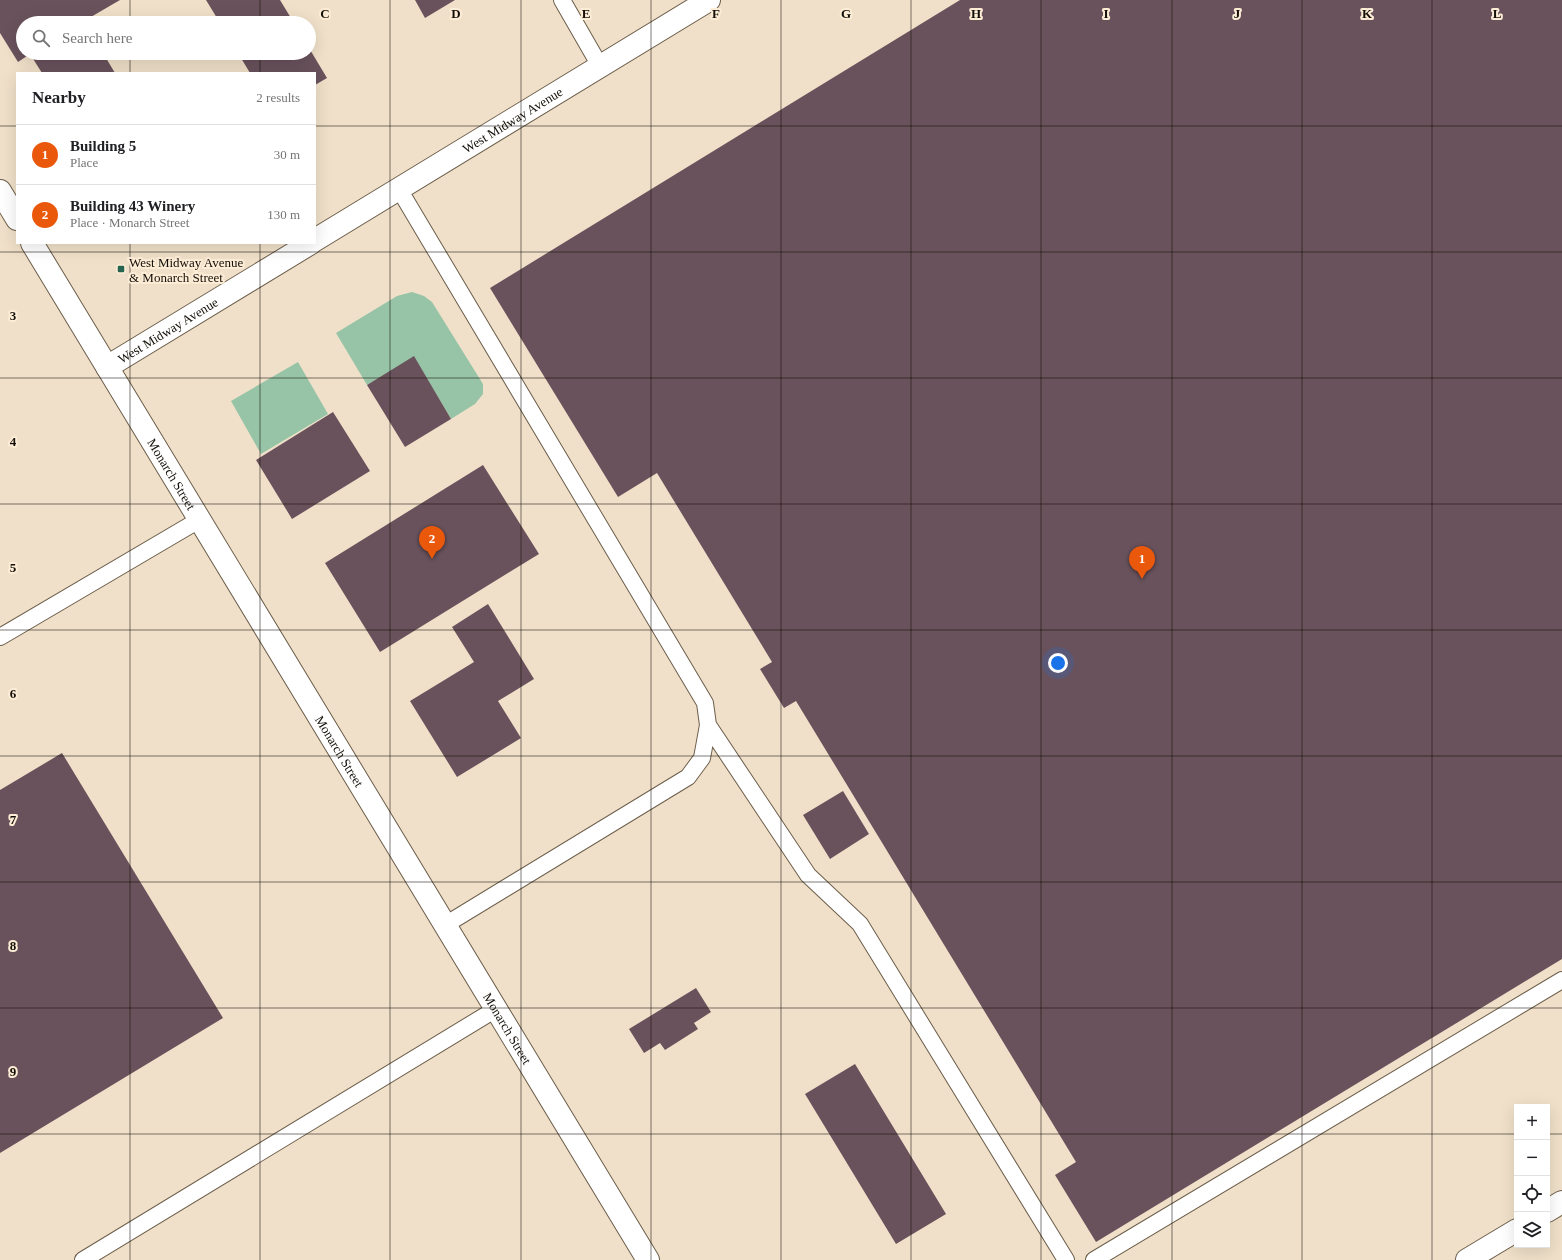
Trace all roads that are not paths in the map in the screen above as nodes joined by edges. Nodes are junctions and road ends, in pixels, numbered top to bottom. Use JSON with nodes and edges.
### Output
{"nodes":[{"id":1,"x":562,"y":0,"type":"edge"},
{"id":2,"x":709,"y":0,"type":"edge"},
{"id":3,"x":600,"y":66,"type":"junction"},
{"id":4,"x":400,"y":189,"type":"junction"},
{"id":5,"x":0,"y":191,"type":"edge"},
{"id":6,"x":16,"y":217,"type":"edge"},
{"id":7,"x":316,"y":239,"type":"edge"},
{"id":8,"x":33,"y":244,"type":"edge"},
{"id":9,"x":308,"y":244,"type":"edge"},
{"id":10,"x":107,"y":367,"type":"junction"},
{"id":11,"x":199,"y":520,"type":"junction"},
{"id":12,"x":0,"y":637,"type":"edge"},
{"id":13,"x":708,"y":724,"type":"junction"},
{"id":14,"x":445,"y":925,"type":"junction"},
{"id":15,"x":1562,"y":980,"type":"edge"},
{"id":16,"x":496,"y":1009,"type":"junction"},
{"id":17,"x":1562,"y":1202,"type":"edge"},
{"id":18,"x":1550,"y":1209,"type":"edge"},
{"id":19,"x":1514,"y":1232,"type":"edge"},
{"id":20,"x":83,"y":1260,"type":"edge"},
{"id":21,"x":648,"y":1260,"type":"edge"},
{"id":22,"x":1066,"y":1260,"type":"edge"},
{"id":23,"x":1094,"y":1260,"type":"edge"},
{"id":24,"x":1468,"y":1260,"type":"edge"}],
"edges":[{"from":1,"to":3,"type":"lane"},
{"from":2,"to":3,"type":"street","name":"West Midway Avenue"},
{"from":3,"to":4,"type":"street","name":"West Midway Avenue"},
{"from":4,"to":7,"type":"street","name":"West Midway Avenue"},
{"from":4,"to":13,"type":"lane"},
{"from":5,"to":6,"type":"street"},
{"from":8,"to":10,"type":"street","name":"Monarch Street"},
{"from":9,"to":10,"type":"street","name":"West Midway Avenue"},
{"from":10,"to":11,"type":"street","name":"Monarch Street"},
{"from":11,"to":12,"type":"lane"},
{"from":11,"to":14,"type":"street","name":"Monarch Street"},
{"from":13,"to":14,"type":"lane"},
{"from":13,"to":22,"type":"lane"},
{"from":14,"to":16,"type":"street","name":"Monarch Street"},
{"from":15,"to":23,"type":"lane"},
{"from":16,"to":20,"type":"lane"},
{"from":16,"to":21,"type":"street","name":"Monarch Street"},
{"from":17,"to":18,"type":"street"},
{"from":19,"to":24,"type":"street"}]}
